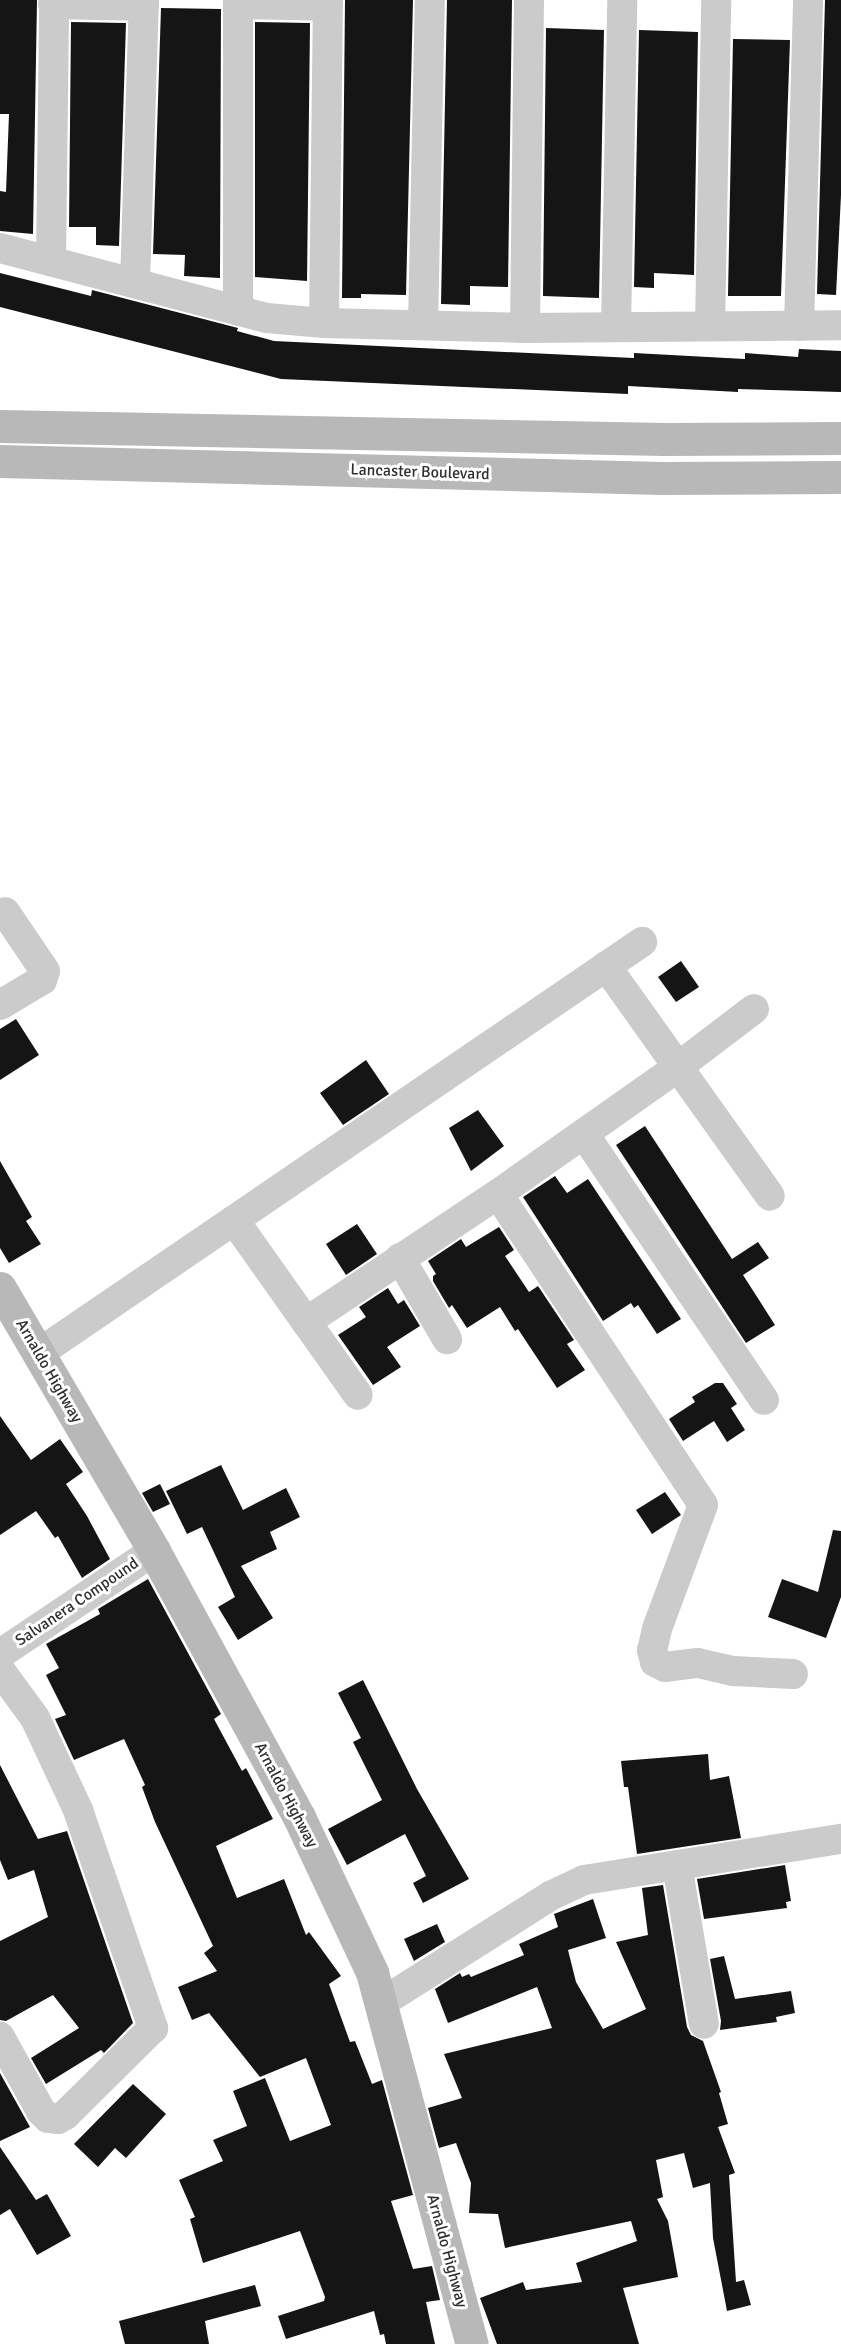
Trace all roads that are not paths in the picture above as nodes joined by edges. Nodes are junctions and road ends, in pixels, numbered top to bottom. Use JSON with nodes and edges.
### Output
{"nodes":[{"id":1,"x":430,"y":0,"type":"edge"},
{"id":2,"x":530,"y":0,"type":"edge"},
{"id":3,"x":622,"y":0,"type":"edge"},
{"id":4,"x":716,"y":0,"type":"edge"},
{"id":5,"x":808,"y":0,"type":"edge"},
{"id":6,"x":53,"y":2,"type":"edge"},
{"id":7,"x":238,"y":2,"type":"edge"},
{"id":8,"x":144,"y":3,"type":"edge"},
{"id":9,"x":328,"y":3,"type":"edge"},
{"id":10,"x":0,"y":248,"type":"edge"},
{"id":11,"x":51,"y":261,"type":"junction"},
{"id":12,"x":135,"y":283,"type":"junction"},
{"id":13,"x":238,"y":311,"type":"junction"},
{"id":14,"x":324,"y":323,"type":"junction"},
{"id":15,"x":423,"y":325,"type":"junction"},
{"id":16,"x":710,"y":326,"type":"junction"},
{"id":17,"x":799,"y":326,"type":"junction"},
{"id":18,"x":841,"y":326,"type":"edge"},
{"id":19,"x":616,"y":327,"type":"junction"},
{"id":20,"x":525,"y":328,"type":"junction"},
{"id":21,"x":0,"y":426,"type":"edge"},
{"id":22,"x":841,"y":438,"type":"edge"},
{"id":23,"x":0,"y":461,"type":"edge"},
{"id":24,"x":841,"y":477,"type":"edge"},
{"id":25,"x":5,"y":912,"type":"dead end"},
{"id":26,"x":642,"y":942,"type":"dead end"},
{"id":27,"x":606,"y":966,"type":"junction"},
{"id":28,"x":0,"y":1005,"type":"edge"},
{"id":29,"x":754,"y":1009,"type":"dead end"},
{"id":30,"x":678,"y":1067,"type":"junction"},
{"id":31,"x":584,"y":1134,"type":"junction"},
{"id":32,"x":498,"y":1194,"type":"junction"},
{"id":33,"x":770,"y":1196,"type":"dead end"},
{"id":34,"x":234,"y":1220,"type":"junction"},
{"id":35,"x":400,"y":1258,"type":"junction"},
{"id":36,"x":0,"y":1288,"type":"edge"},
{"id":37,"x":306,"y":1322,"type":"junction"},
{"id":38,"x":447,"y":1339,"type":"dead end"},
{"id":39,"x":39,"y":1353,"type":"junction"},
{"id":40,"x":358,"y":1395,"type":"dead end"},
{"id":41,"x":764,"y":1400,"type":"dead end"},
{"id":42,"x":154,"y":1551,"type":"junction"},
{"id":43,"x":0,"y":1654,"type":"edge"},
{"id":44,"x":0,"y":1670,"type":"edge"},
{"id":45,"x":793,"y":1674,"type":"dead end"},
{"id":46,"x":841,"y":1839,"type":"edge"},
{"id":47,"x":677,"y":1865,"type":"junction"},
{"id":48,"x":381,"y":2003,"type":"junction"},
{"id":49,"x":704,"y":2024,"type":"dead end"},
{"id":50,"x":0,"y":2037,"type":"edge"},
{"id":51,"x":472,"y":2344,"type":"edge"}],
"edges":[{"from":1,"to":15,"type":"street"},
{"from":2,"to":20,"type":"street"},
{"from":3,"to":19,"type":"street"},
{"from":4,"to":16,"type":"street"},
{"from":5,"to":17,"type":"street"},
{"from":6,"to":8,"type":"street"},
{"from":6,"to":11,"type":"street"},
{"from":7,"to":9,"type":"street"},
{"from":7,"to":13,"type":"street"},
{"from":8,"to":12,"type":"street"},
{"from":9,"to":14,"type":"street"},
{"from":10,"to":11,"type":"street"},
{"from":11,"to":12,"type":"street"},
{"from":12,"to":13,"type":"street"},
{"from":13,"to":14,"type":"street"},
{"from":14,"to":15,"type":"street"},
{"from":15,"to":20,"type":"street"},
{"from":16,"to":17,"type":"street"},
{"from":16,"to":19,"type":"street"},
{"from":17,"to":18,"type":"street"},
{"from":19,"to":20,"type":"street"},
{"from":21,"to":22,"type":"main road"},
{"from":23,"to":24,"type":"main road","name":"Lancaster Boulevard"},
{"from":25,"to":28,"type":"street"},
{"from":26,"to":27,"type":"street"},
{"from":27,"to":30,"type":"street"},
{"from":27,"to":34,"type":"street"},
{"from":29,"to":30,"type":"street"},
{"from":30,"to":31,"type":"street"},
{"from":30,"to":33,"type":"street"},
{"from":31,"to":32,"type":"street"},
{"from":31,"to":41,"type":"street"},
{"from":32,"to":35,"type":"street"},
{"from":32,"to":45,"type":"street"},
{"from":34,"to":37,"type":"street"},
{"from":34,"to":39,"type":"street"},
{"from":35,"to":37,"type":"street"},
{"from":35,"to":38,"type":"street"},
{"from":36,"to":39,"type":"main road","name":"Arnaldo Highway"},
{"from":37,"to":40,"type":"street"},
{"from":39,"to":42,"type":"main road","name":"Arnaldo Highway"},
{"from":42,"to":43,"type":"street","name":"Salvanera Compound"},
{"from":42,"to":48,"type":"main road","name":"Arnaldo Highway"},
{"from":44,"to":50,"type":"street"},
{"from":46,"to":47,"type":"street"},
{"from":47,"to":48,"type":"street"},
{"from":47,"to":49,"type":"street"},
{"from":48,"to":51,"type":"main road","name":"Arnaldo Highway"}]}
